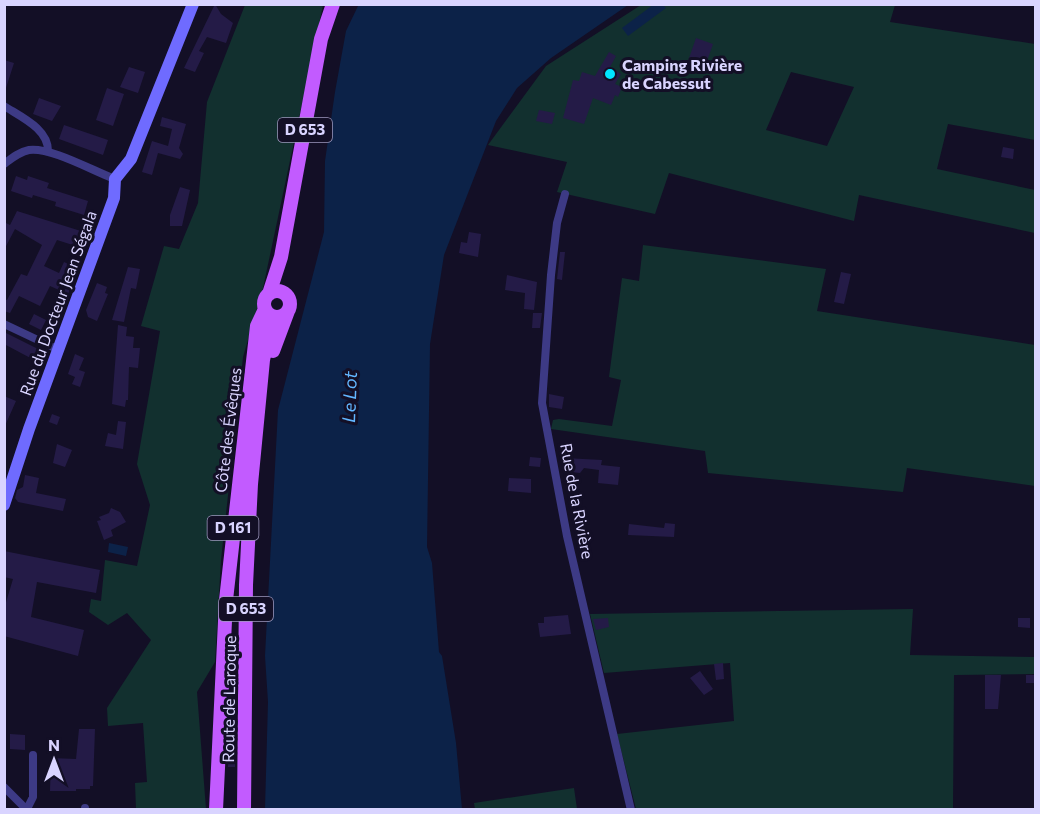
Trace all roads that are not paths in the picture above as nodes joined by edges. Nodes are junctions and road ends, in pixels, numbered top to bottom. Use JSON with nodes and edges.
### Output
{"nodes":[{"id":1,"x":193,"y":4,"type":"edge"},
{"id":2,"x":333,"y":4,"type":"edge"},
{"id":3,"x":4,"y":106,"type":"edge"},
{"id":4,"x":48,"y":152,"type":"junction"},
{"id":5,"x":4,"y":164,"type":"edge"},
{"id":6,"x":115,"y":179,"type":"junction"},
{"id":7,"x":565,"y":194,"type":"dead end"},
{"id":8,"x":281,"y":257,"type":"junction"},
{"id":9,"x":284,"y":293,"type":"junction"},
{"id":10,"x":269,"y":294,"type":"junction"},
{"id":11,"x":288,"y":311,"type":"junction"},
{"id":12,"x":269,"y":312,"type":"junction"},
{"id":13,"x":4,"y":324,"type":"edge"},
{"id":14,"x":58,"y":350,"type":"junction"},
{"id":15,"x":260,"y":408,"type":"junction"},
{"id":16,"x":4,"y":505,"type":"edge"},
{"id":17,"x":33,"y":755,"type":"dead end"},
{"id":18,"x":4,"y":787,"type":"edge"},
{"id":19,"x":17,"y":800,"type":"junction"},
{"id":20,"x":27,"y":809,"type":"edge"},
{"id":21,"x":14,"y":810,"type":"edge"},
{"id":22,"x":216,"y":810,"type":"edge"},
{"id":23,"x":244,"y":810,"type":"edge"},
{"id":24,"x":631,"y":810,"type":"edge"}],
"edges":[{"from":1,"to":6,"type":"street"},
{"from":2,"to":8,"type":"main road","number":"D 653"},
{"from":3,"to":4,"type":"street"},
{"from":4,"to":5,"type":"street"},
{"from":4,"to":6,"type":"street"},
{"from":6,"to":14,"type":"street","name":"Rue du Docteur Jean Ségala"},
{"from":7,"to":24,"type":"street","name":"Rue de la Rivière"},
{"from":8,"to":9,"type":"main road","number":"D 653"},
{"from":8,"to":10,"type":"main road","number":"D 653"},
{"from":9,"to":10,"type":"main road"},
{"from":9,"to":11,"type":"main road"},
{"from":10,"to":12,"type":"main road"},
{"from":11,"to":12,"type":"main road"},
{"from":11,"to":15,"type":"main road","name":"Route de Laroque","number":"D 653"},
{"from":12,"to":15,"type":"main road","name":"Route de Laroque","number":"D 653"},
{"from":12,"to":22,"type":"main road","name":"Côte des Évêques","number":"D 161"},
{"from":13,"to":14,"type":"street"},
{"from":14,"to":16,"type":"street","name":"Rue du Docteur Jean Ségala"},
{"from":15,"to":23,"type":"main road","name":"Route de Laroque","number":"D 653"},
{"from":17,"to":20,"type":"street"},
{"from":18,"to":19,"type":"street"},
{"from":19,"to":20,"type":"street"},
{"from":19,"to":21,"type":"street"}]}
